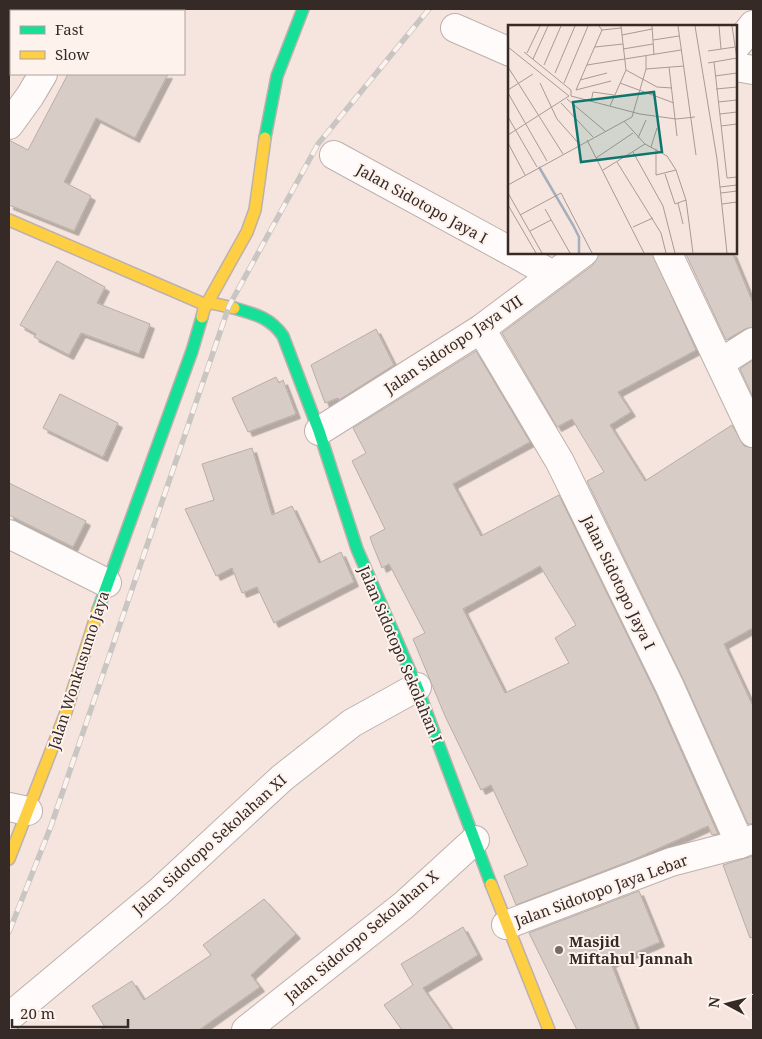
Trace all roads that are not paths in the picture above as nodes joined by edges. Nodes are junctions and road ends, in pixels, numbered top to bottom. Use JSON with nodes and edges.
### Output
{"nodes":[{"id":1,"x":303,"y":9,"type":"edge"},
{"id":2,"x":753,"y":25,"type":"edge"},
{"id":3,"x":456,"y":28,"type":"dead end"},
{"id":4,"x":737,"y":45,"type":"edge"},
{"id":5,"x":508,"y":51,"type":"edge"},
{"id":6,"x":737,"y":67,"type":"edge"},
{"id":7,"x":753,"y":70,"type":"edge"},
{"id":8,"x":42,"y":75,"type":"edge"},
{"id":9,"x":9,"y":125,"type":"edge"},
{"id":10,"x":334,"y":155,"type":"dead end"},
{"id":11,"x":9,"y":220,"type":"edge"},
{"id":12,"x":508,"y":250,"type":"edge"},
{"id":13,"x":515,"y":254,"type":"edge"},
{"id":14,"x":581,"y":254,"type":"edge"},
{"id":15,"x":668,"y":254,"type":"edge"},
{"id":16,"x":554,"y":275,"type":"junction"},
{"id":17,"x":206,"y":306,"type":"junction"},
{"id":18,"x":481,"y":329,"type":"junction"},
{"id":19,"x":753,"y":342,"type":"edge"},
{"id":20,"x":720,"y":363,"type":"junction"},
{"id":21,"x":319,"y":431,"type":"junction"},
{"id":22,"x":753,"y":433,"type":"edge"},
{"id":23,"x":9,"y":534,"type":"edge"},
{"id":24,"x":107,"y":583,"type":"junction"},
{"id":25,"x":417,"y":688,"type":"junction"},
{"id":26,"x":18,"y":809,"type":"edge"},
{"id":27,"x":475,"y":840,"type":"junction"},
{"id":28,"x":747,"y":841,"type":"edge"},
{"id":29,"x":9,"y":859,"type":"edge"},
{"id":30,"x":506,"y":925,"type":"junction"},
{"id":31,"x":10,"y":1015,"type":"edge"},
{"id":32,"x":546,"y":1029,"type":"edge"},
{"id":33,"x":246,"y":1030,"type":"edge"}],
"edges":[{"from":1,"to":17,"type":"street"},
{"from":2,"to":4,"type":"street"},
{"from":3,"to":5,"type":"street"},
{"from":6,"to":7,"type":"street"},
{"from":8,"to":9,"type":"street"},
{"from":10,"to":12,"type":"street","name":"Jalan Sidotopo Jaya I"},
{"from":11,"to":17,"type":"street"},
{"from":13,"to":16,"type":"street","name":"Jalan Sidotopo Jaya I"},
{"from":14,"to":16,"type":"street","name":"Jalan Sidotopo Jaya VII"},
{"from":15,"to":20,"type":"street"},
{"from":16,"to":18,"type":"street","name":"Jalan Sidotopo Jaya VII"},
{"from":17,"to":21,"type":"street","name":"Jalan Sidotopo Sekolahan I"},
{"from":17,"to":24,"type":"street"},
{"from":18,"to":21,"type":"street","name":"Jalan Sidotopo Jaya VII"},
{"from":18,"to":28,"type":"street","name":"Jalan Sidotopo Jaya I"},
{"from":19,"to":20,"type":"street"},
{"from":20,"to":22,"type":"street"},
{"from":21,"to":25,"type":"street","name":"Jalan Sidotopo Sekolahan I"},
{"from":23,"to":24,"type":"street","name":"Jalan Wonkusumo Jaya"},
{"from":24,"to":26,"type":"street","name":"Jalan Wonkusumo Jaya"},
{"from":25,"to":27,"type":"street","name":"Jalan Sidotopo Sekolahan I"},
{"from":25,"to":31,"type":"street","name":"Jalan Sidotopo Sekolahan XI"},
{"from":26,"to":29,"type":"street","name":"Jalan Wonkusumo Jaya"},
{"from":27,"to":30,"type":"street","name":"Jalan Sidotopo Sekolahan I"},
{"from":27,"to":33,"type":"street","name":"Jalan Sidotopo Sekolahan X"},
{"from":28,"to":30,"type":"street","name":"Jalan Sidotopo Jaya Lebar"},
{"from":30,"to":32,"type":"street","name":"Jalan Sidotopo Sekolahan I"}]}
